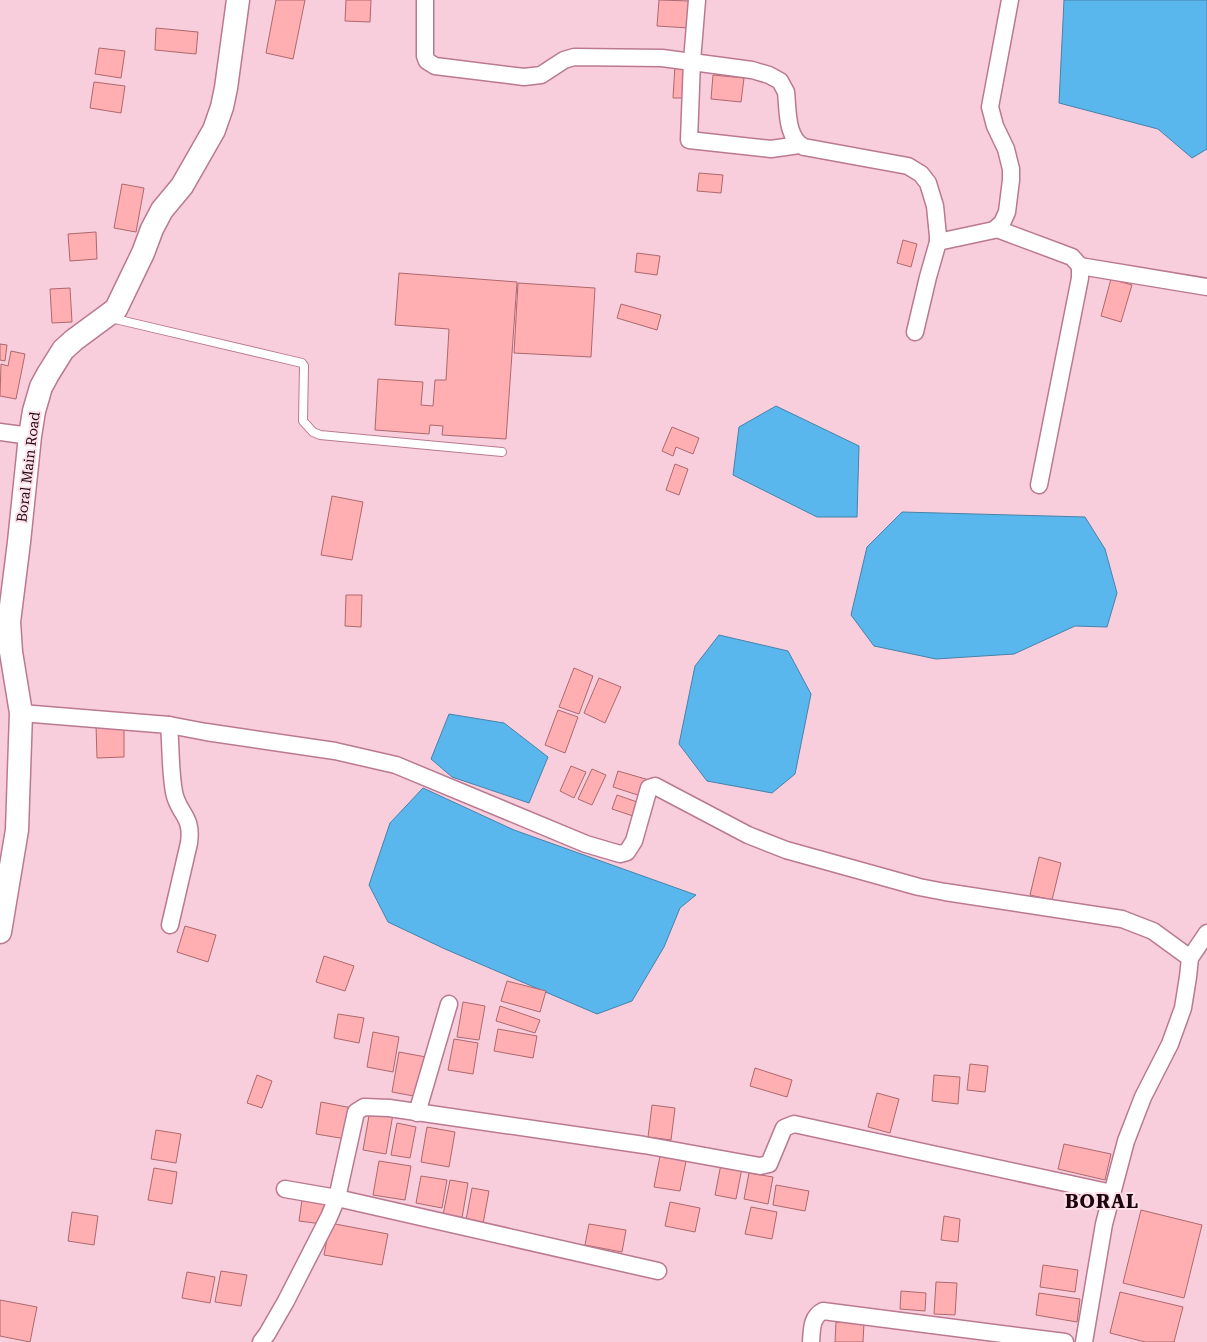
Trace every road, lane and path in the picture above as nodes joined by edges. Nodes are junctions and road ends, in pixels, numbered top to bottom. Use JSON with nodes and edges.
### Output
{"nodes":[{"id":1,"x":238,"y":0,"type":"edge"},
{"id":2,"x":425,"y":0,"type":"edge"},
{"id":3,"x":698,"y":0,"type":"edge"},
{"id":4,"x":1010,"y":0,"type":"edge"},
{"id":5,"x":692,"y":61,"type":"junction"},
{"id":6,"x":799,"y":145,"type":"junction"},
{"id":7,"x":997,"y":229,"type":"junction"},
{"id":8,"x":938,"y":242,"type":"junction"},
{"id":9,"x":1080,"y":266,"type":"junction"},
{"id":10,"x":1207,"y":286,"type":"edge"},
{"id":11,"x":107,"y":316,"type":"junction"},
{"id":12,"x":915,"y":332,"type":"dead end"},
{"id":13,"x":0,"y":432,"type":"edge"},
{"id":14,"x":30,"y":436,"type":"junction"},
{"id":15,"x":502,"y":452,"type":"dead end"},
{"id":16,"x":1039,"y":486,"type":"dead end"},
{"id":17,"x":21,"y":713,"type":"junction"},
{"id":18,"x":170,"y":725,"type":"junction"},
{"id":19,"x":5,"y":872,"type":"edge"},
{"id":20,"x":170,"y":925,"type":"dead end"},
{"id":21,"x":0,"y":932,"type":"edge"},
{"id":22,"x":1207,"y":933,"type":"edge"},
{"id":23,"x":1190,"y":958,"type":"junction"},
{"id":24,"x":450,"y":1004,"type":"dead end"},
{"id":25,"x":417,"y":1113,"type":"junction"},
{"id":26,"x":285,"y":1190,"type":"dead end"},
{"id":27,"x":1112,"y":1193,"type":"junction"},
{"id":28,"x":337,"y":1198,"type":"junction"},
{"id":29,"x":658,"y":1271,"type":"dead end"},
{"id":30,"x":261,"y":1342,"type":"edge"},
{"id":31,"x":811,"y":1342,"type":"edge"},
{"id":32,"x":1066,"y":1342,"type":"edge"},
{"id":33,"x":1084,"y":1342,"type":"edge"}],
"edges":[{"from":1,"to":11,"type":"main road","name":"Boral Main Road"},
{"from":2,"to":5,"type":"street"},
{"from":3,"to":5,"type":"street"},
{"from":4,"to":7,"type":"street"},
{"from":5,"to":6,"type":"street"},
{"from":5,"to":6,"type":"street"},
{"from":6,"to":8,"type":"street"},
{"from":7,"to":8,"type":"street"},
{"from":7,"to":9,"type":"street"},
{"from":8,"to":12,"type":"street"},
{"from":9,"to":10,"type":"street"},
{"from":9,"to":16,"type":"street"},
{"from":11,"to":14,"type":"main road","name":"Boral Main Road"},
{"from":11,"to":15,"type":"lane"},
{"from":13,"to":14,"type":"street"},
{"from":14,"to":17,"type":"main road","name":"Boral Main Road"},
{"from":17,"to":18,"type":"street"},
{"from":17,"to":19,"type":"main road","name":"Boral Main Road"},
{"from":18,"to":20,"type":"street"},
{"from":18,"to":23,"type":"street"},
{"from":19,"to":21,"type":"main road","name":"Boral Main Road"},
{"from":22,"to":23,"type":"street"},
{"from":23,"to":27,"type":"street"},
{"from":24,"to":25,"type":"street"},
{"from":25,"to":27,"type":"street"},
{"from":25,"to":28,"type":"street"},
{"from":26,"to":28,"type":"street"},
{"from":27,"to":33,"type":"street"},
{"from":28,"to":29,"type":"street"},
{"from":28,"to":30,"type":"street"},
{"from":31,"to":32,"type":"street"}]}
